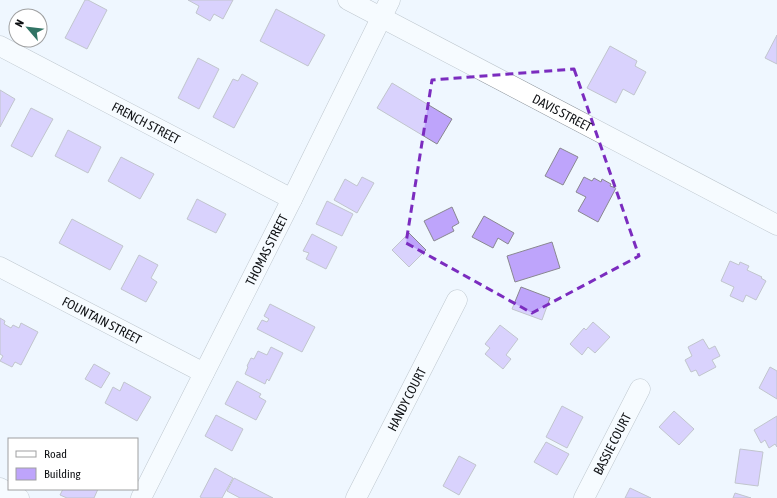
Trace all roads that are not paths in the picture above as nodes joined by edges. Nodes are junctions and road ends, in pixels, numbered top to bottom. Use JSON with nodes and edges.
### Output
{"nodes":[{"id":1,"x":348,"y":0,"type":"edge"},
{"id":2,"x":386,"y":9,"type":"edge"},
{"id":3,"x":0,"y":46,"type":"edge"},
{"id":4,"x":292,"y":199,"type":"junction"},
{"id":5,"x":777,"y":225,"type":"edge"},
{"id":6,"x":0,"y":267,"type":"edge"},
{"id":7,"x":457,"y":300,"type":"dead end"},
{"id":8,"x":204,"y":373,"type":"junction"},
{"id":9,"x":640,"y":389,"type":"dead end"},
{"id":10,"x":0,"y":488,"type":"edge"},
{"id":11,"x":19,"y":498,"type":"edge"},
{"id":12,"x":141,"y":498,"type":"edge"},
{"id":13,"x":356,"y":498,"type":"edge"},
{"id":14,"x":584,"y":498,"type":"edge"}],
"edges":[{"from":1,"to":2,"type":"street","name":"DAVIS STREET"},
{"from":2,"to":4,"type":"street","name":"THOMAS STREET"},
{"from":2,"to":5,"type":"street","name":"DAVIS STREET"},
{"from":3,"to":4,"type":"street","name":"FRENCH STREET"},
{"from":4,"to":8,"type":"street","name":"THOMAS STREET"},
{"from":6,"to":8,"type":"street","name":"FOUNTAIN STREET"},
{"from":7,"to":13,"type":"street","name":"HANDY COURT"},
{"from":8,"to":12,"type":"street","name":"THOMAS STREET"},
{"from":9,"to":14,"type":"street","name":"BASSIE COURT"},
{"from":10,"to":11,"type":"street"}]}
